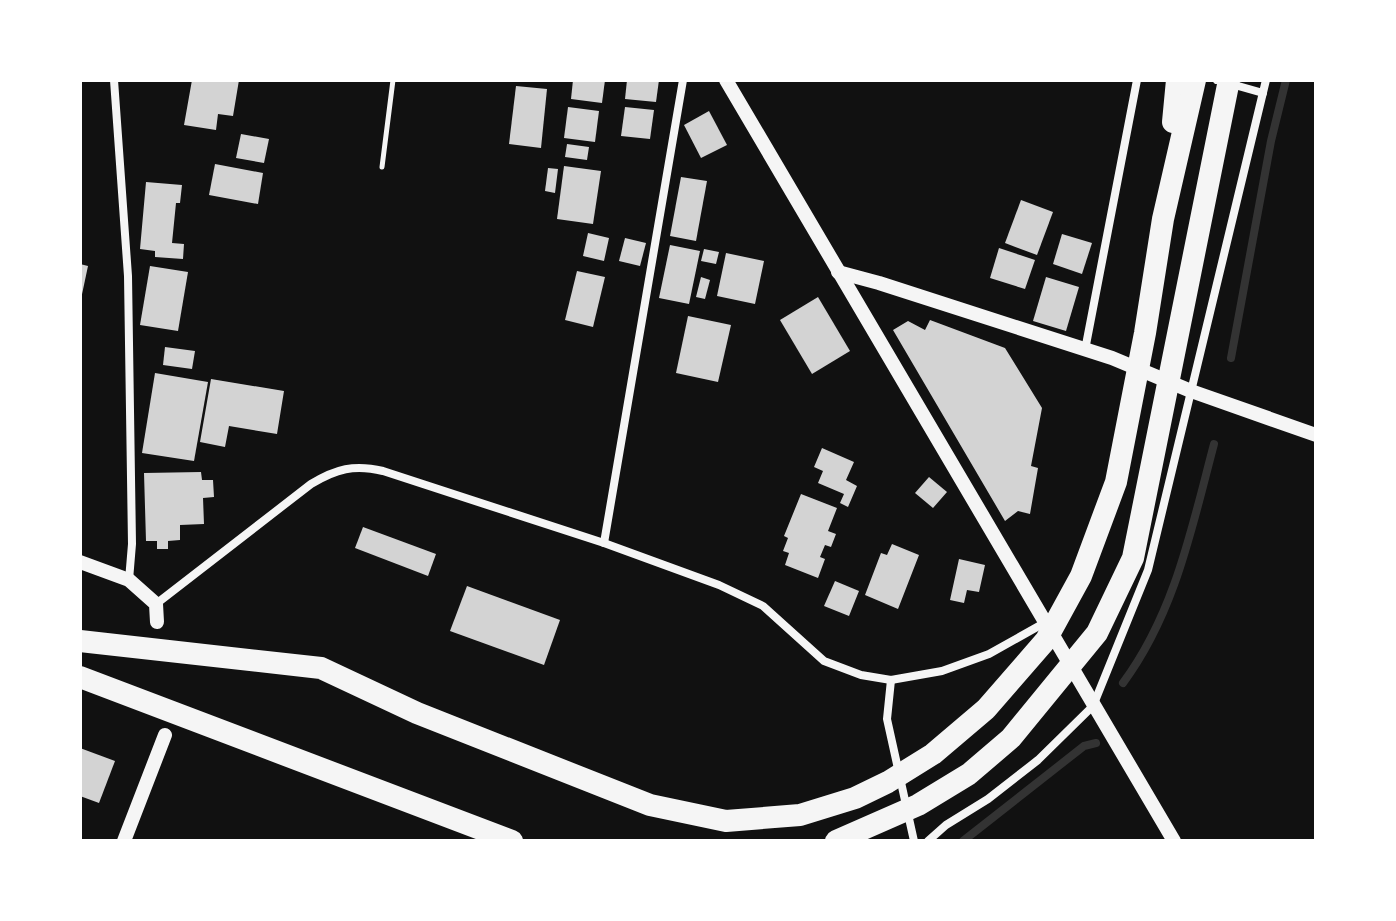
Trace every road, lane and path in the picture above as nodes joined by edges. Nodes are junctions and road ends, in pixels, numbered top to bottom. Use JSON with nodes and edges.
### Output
{"nodes":[{"id":1,"x":114,"y":80,"type":"edge"},
{"id":2,"x":393,"y":80,"type":"edge"},
{"id":3,"x":683,"y":80,"type":"edge"},
{"id":4,"x":726,"y":80,"type":"edge"},
{"id":5,"x":1137,"y":80,"type":"edge"},
{"id":6,"x":1177,"y":80,"type":"edge"},
{"id":7,"x":1195,"y":80,"type":"edge"},
{"id":8,"x":1217,"y":80,"type":"edge"},
{"id":9,"x":1229,"y":80,"type":"edge"},
{"id":10,"x":1242,"y":80,"type":"edge"},
{"id":11,"x":1266,"y":80,"type":"edge"},
{"id":12,"x":1263,"y":93,"type":"junction"},
{"id":13,"x":382,"y":167,"type":"dead end"},
{"id":14,"x":1163,"y":219,"type":"junction"},
{"id":15,"x":1200,"y":226,"type":"junction"},
{"id":16,"x":838,"y":272,"type":"junction"},
{"id":17,"x":1085,"y":350,"type":"junction"},
{"id":18,"x":1191,"y":391,"type":"junction"},
{"id":19,"x":1316,"y":435,"type":"edge"},
{"id":20,"x":604,"y":543,"type":"junction"},
{"id":21,"x":80,"y":562,"type":"edge"},
{"id":22,"x":129,"y":580,"type":"junction"},
{"id":23,"x":156,"y":604,"type":"junction"},
{"id":24,"x":157,"y":622,"type":"dead end"},
{"id":25,"x":1047,"y":622,"type":"junction"},
{"id":26,"x":80,"y":641,"type":"edge"},
{"id":27,"x":80,"y":677,"type":"edge"},
{"id":28,"x":891,"y":680,"type":"junction"},
{"id":29,"x":1093,"y":706,"type":"junction"},
{"id":30,"x":165,"y":735,"type":"dead end"},
{"id":31,"x":124,"y":841,"type":"edge"},
{"id":32,"x":512,"y":841,"type":"edge"},
{"id":33,"x":836,"y":841,"type":"edge"},
{"id":34,"x":914,"y":841,"type":"edge"},
{"id":35,"x":928,"y":841,"type":"edge"},
{"id":36,"x":1174,"y":841,"type":"edge"}],
"edges":[{"from":1,"to":22,"type":"street"},
{"from":2,"to":13,"type":"path"},
{"from":3,"to":20,"type":"street"},
{"from":4,"to":16,"type":"street"},
{"from":5,"to":17,"type":"street"},
{"from":6,"to":14,"type":"highway"},
{"from":7,"to":14,"type":"highway"},
{"from":8,"to":12,"type":"street"},
{"from":9,"to":15,"type":"highway"},
{"from":10,"to":15,"type":"highway"},
{"from":11,"to":12,"type":"street"},
{"from":12,"to":18,"type":"street"},
{"from":14,"to":26,"type":"highway"},
{"from":15,"to":33,"type":"highway"},
{"from":16,"to":17,"type":"street"},
{"from":16,"to":25,"type":"street"},
{"from":17,"to":18,"type":"street"},
{"from":18,"to":19,"type":"street"},
{"from":18,"to":29,"type":"street"},
{"from":20,"to":23,"type":"street"},
{"from":20,"to":28,"type":"street"},
{"from":21,"to":22,"type":"street"},
{"from":22,"to":23,"type":"street"},
{"from":23,"to":24,"type":"street"},
{"from":25,"to":28,"type":"street"},
{"from":25,"to":29,"type":"street"},
{"from":27,"to":32,"type":"highway"},
{"from":28,"to":34,"type":"street"},
{"from":29,"to":35,"type":"street"},
{"from":29,"to":36,"type":"street"},
{"from":30,"to":31,"type":"street"}]}
